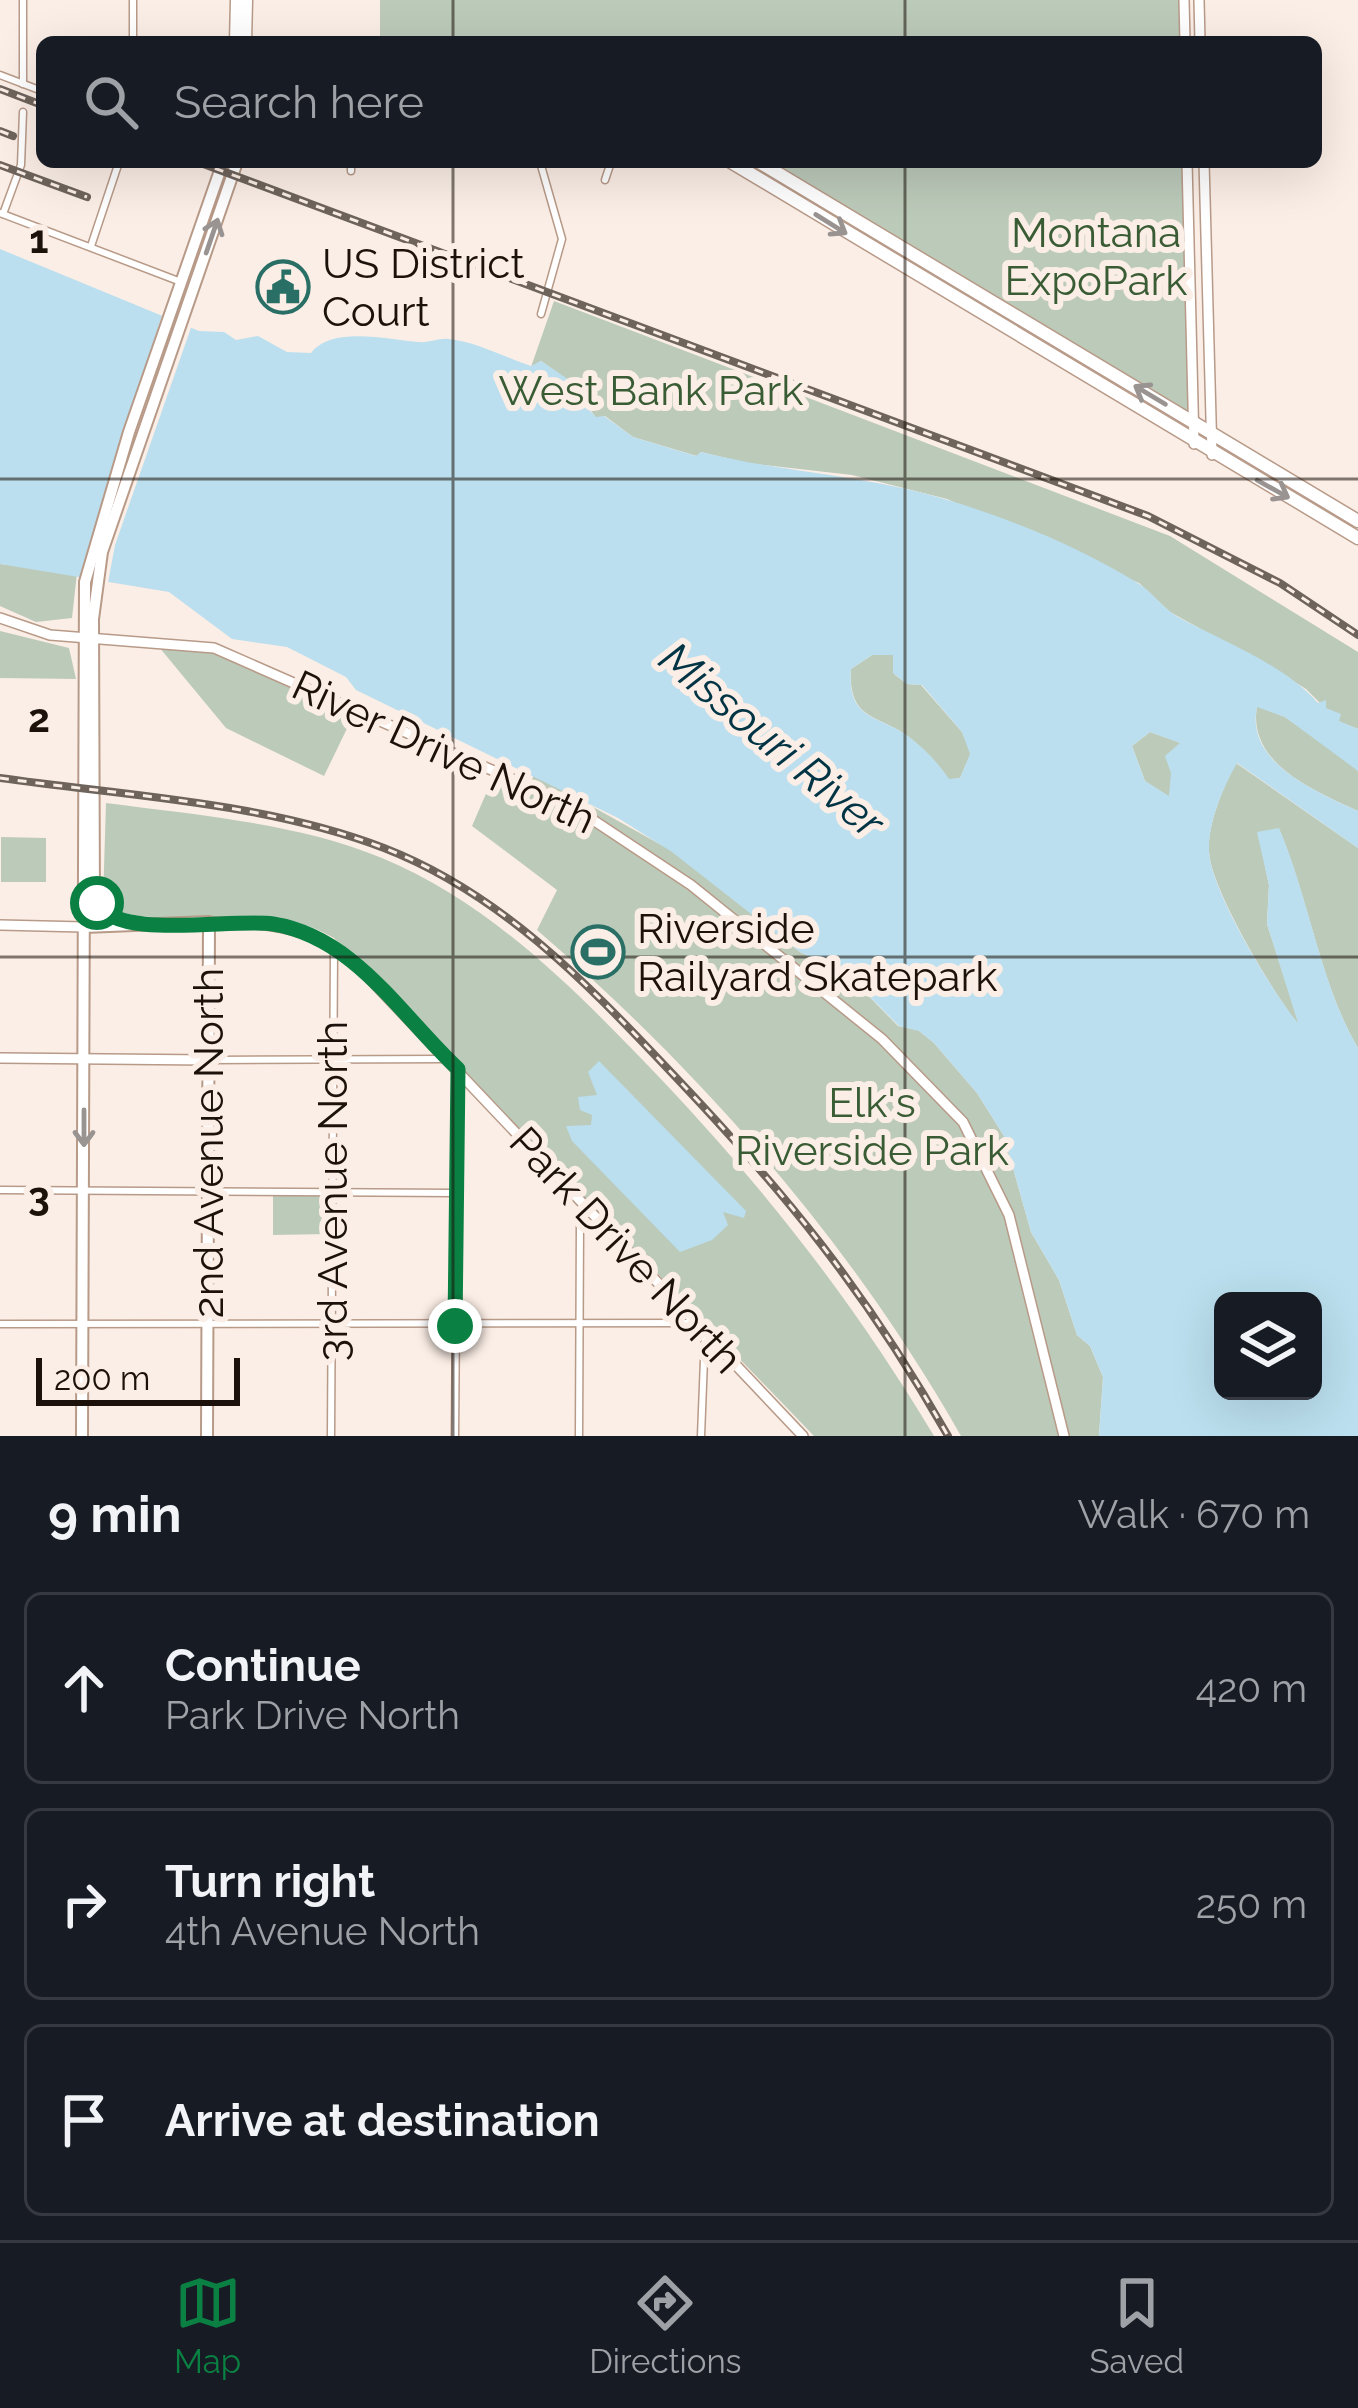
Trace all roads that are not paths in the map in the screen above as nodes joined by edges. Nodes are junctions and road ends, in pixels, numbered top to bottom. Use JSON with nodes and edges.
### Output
{"nodes":[{"id":1,"x":22,"y":0,"type":"edge"},
{"id":2,"x":133,"y":0,"type":"edge"},
{"id":3,"x":241,"y":0,"type":"edge"},
{"id":4,"x":1184,"y":0,"type":"edge"},
{"id":5,"x":1199,"y":0,"type":"edge"},
{"id":6,"x":133,"y":36,"type":"edge"},
{"id":7,"x":237,"y":36,"type":"edge"},
{"id":8,"x":244,"y":36,"type":"edge"},
{"id":9,"x":1185,"y":36,"type":"edge"},
{"id":10,"x":1201,"y":36,"type":"edge"},
{"id":11,"x":0,"y":75,"type":"edge"},
{"id":12,"x":23,"y":84,"type":"junction"},
{"id":13,"x":36,"y":89,"type":"edge"},
{"id":14,"x":23,"y":112,"type":"dead end"},
{"id":15,"x":116,"y":168,"type":"edge"},
{"id":16,"x":221,"y":168,"type":"edge"},
{"id":17,"x":235,"y":168,"type":"edge"},
{"id":18,"x":542,"y":168,"type":"edge"},
{"id":19,"x":608,"y":168,"type":"edge"},
{"id":20,"x":741,"y":168,"type":"edge"},
{"id":21,"x":769,"y":168,"type":"edge"},
{"id":22,"x":1187,"y":168,"type":"edge"},
{"id":23,"x":1204,"y":168,"type":"edge"},
{"id":24,"x":604,"y":180,"type":"dead end"},
{"id":25,"x":1,"y":214,"type":"edge"},
{"id":26,"x":91,"y":246,"type":"junction"},
{"id":27,"x":181,"y":283,"type":"junction"},
{"id":28,"x":541,"y":314,"type":"dead end"},
{"id":29,"x":1193,"y":421,"type":"junction"},
{"id":30,"x":1212,"y":433,"type":"junction"},
{"id":31,"x":1194,"y":444,"type":"junction"},
{"id":32,"x":1212,"y":455,"type":"junction"},
{"id":33,"x":1358,"y":521,"type":"edge"},
{"id":34,"x":1358,"y":538,"type":"edge"},
{"id":35,"x":0,"y":618,"type":"edge"},
{"id":36,"x":88,"y":618,"type":"junction"},
{"id":37,"x":87,"y":639,"type":"junction"},
{"id":38,"x":94,"y":891,"type":"junction"},
{"id":39,"x":209,"y":922,"type":"junction"},
{"id":40,"x":0,"y":925,"type":"edge"},
{"id":41,"x":135,"y":925,"type":"junction"},
{"id":42,"x":84,"y":927,"type":"junction"},
{"id":43,"x":334,"y":946,"type":"junction"},
{"id":44,"x":0,"y":1058,"type":"edge"},
{"id":45,"x":85,"y":1058,"type":"junction"},
{"id":46,"x":447,"y":1059,"type":"junction"},
{"id":47,"x":209,"y":1060,"type":"junction"},
{"id":48,"x":332,"y":1060,"type":"junction"},
{"id":49,"x":458,"y":1069,"type":"junction"},
{"id":50,"x":1,"y":1190,"type":"edge"},
{"id":51,"x":84,"y":1190,"type":"junction"},
{"id":52,"x":209,"y":1190,"type":"junction"},
{"id":53,"x":332,"y":1191,"type":"junction"},
{"id":54,"x":455,"y":1192,"type":"junction"},
{"id":55,"x":584,"y":1206,"type":"junction"},
{"id":56,"x":694,"y":1323,"type":"junction"},
{"id":57,"x":0,"y":1324,"type":"edge"},
{"id":58,"x":207,"y":1324,"type":"junction"},
{"id":59,"x":83,"y":1325,"type":"junction"},
{"id":60,"x":332,"y":1326,"type":"junction"},
{"id":61,"x":455,"y":1326,"type":"junction"},
{"id":62,"x":580,"y":1327,"type":"junction"},
{"id":63,"x":705,"y":1334,"type":"junction"},
{"id":64,"x":82,"y":1436,"type":"edge"},
{"id":65,"x":207,"y":1436,"type":"edge"},
{"id":66,"x":331,"y":1436,"type":"edge"},
{"id":67,"x":455,"y":1436,"type":"edge"},
{"id":68,"x":579,"y":1436,"type":"edge"},
{"id":69,"x":701,"y":1436,"type":"edge"},
{"id":70,"x":803,"y":1436,"type":"edge"},
{"id":71,"x":1061,"y":1436,"type":"edge"}],
"edges":[{"from":1,"to":12,"type":"street"},
{"from":2,"to":6,"type":"street"},
{"from":3,"to":7,"type":"highway"},
{"from":3,"to":8,"type":"highway"},
{"from":4,"to":9,"type":"main road"},
{"from":5,"to":10,"type":"main road"},
{"from":11,"to":12,"type":"street"},
{"from":12,"to":13,"type":"street"},
{"from":14,"to":25,"type":"street"},
{"from":15,"to":26,"type":"street"},
{"from":16,"to":27,"type":"main road"},
{"from":36,"to":17,"type":"main road","one_way":true},
{"from":18,"to":28,"type":"street"},
{"from":19,"to":24,"type":"street"},
{"from":20,"to":31,"type":"highway","one_way":true},
{"from":29,"to":21,"type":"highway","one_way":true},
{"from":22,"to":29,"type":"main road"},
{"from":23,"to":30,"type":"main road"},
{"from":25,"to":26,"type":"street"},
{"from":26,"to":27,"type":"street"},
{"from":27,"to":36,"type":"main road"},
{"from":29,"to":30,"type":"highway"},
{"from":29,"to":31,"type":"main road"},
{"from":30,"to":32,"type":"main road"},
{"from":30,"to":33,"type":"highway"},
{"from":31,"to":32,"type":"highway"},
{"from":32,"to":34,"type":"highway","one_way":true},
{"from":35,"to":37,"type":"main road","name":"River Drive North"},
{"from":36,"to":37,"type":"main road"},
{"from":37,"to":38,"type":"main road"},
{"from":37,"to":42,"type":"main road"},
{"from":37,"to":71,"type":"main road","name":"River Drive North"},
{"from":38,"to":41,"type":"main road"},
{"from":38,"to":42,"type":"main road"},
{"from":39,"to":41,"type":"main road","name":"Park Drive North"},
{"from":39,"to":43,"type":"main road","name":"Park Drive North"},
{"from":39,"to":47,"type":"main road","name":"2nd Avenue North"},
{"from":40,"to":42,"type":"main road","name":"Park Drive North"},
{"from":41,"to":42,"type":"main road","name":"Park Drive North"},
{"from":42,"to":45,"type":"main road"},
{"from":43,"to":46,"type":"main road","name":"Park Drive North"},
{"from":43,"to":48,"type":"street","name":"3rd Avenue North"},
{"from":44,"to":45,"type":"main road"},
{"from":45,"to":47,"type":"main road"},
{"from":45,"to":51,"type":"main road","one_way":true},
{"from":46,"to":48,"type":"street"},
{"from":46,"to":49,"type":"main road","name":"Park Drive North"},
{"from":47,"to":48,"type":"street"},
{"from":47,"to":52,"type":"main road","name":"2nd Avenue North"},
{"from":48,"to":53,"type":"street","name":"3rd Avenue North"},
{"from":49,"to":54,"type":"street"},
{"from":49,"to":55,"type":"main road","name":"Park Drive North"},
{"from":50,"to":51,"type":"street"},
{"from":51,"to":52,"type":"street"},
{"from":51,"to":59,"type":"main road"},
{"from":52,"to":53,"type":"street"},
{"from":52,"to":58,"type":"main road","name":"2nd Avenue North"},
{"from":53,"to":54,"type":"street"},
{"from":53,"to":60,"type":"street","name":"3rd Avenue North"},
{"from":54,"to":61,"type":"street"},
{"from":55,"to":56,"type":"main road","name":"Park Drive North"},
{"from":55,"to":62,"type":"street"},
{"from":56,"to":62,"type":"street"},
{"from":56,"to":63,"type":"main road","name":"Park Drive North"},
{"from":57,"to":59,"type":"street"},
{"from":58,"to":59,"type":"street"},
{"from":58,"to":60,"type":"street"},
{"from":58,"to":65,"type":"main road","name":"2nd Avenue North"},
{"from":59,"to":64,"type":"main road"},
{"from":60,"to":61,"type":"street"},
{"from":60,"to":66,"type":"street","name":"3rd Avenue North"},
{"from":61,"to":62,"type":"street"},
{"from":61,"to":67,"type":"street"},
{"from":62,"to":68,"type":"street"},
{"from":63,"to":69,"type":"street"},
{"from":63,"to":70,"type":"main road","name":"Park Drive North"}]}
